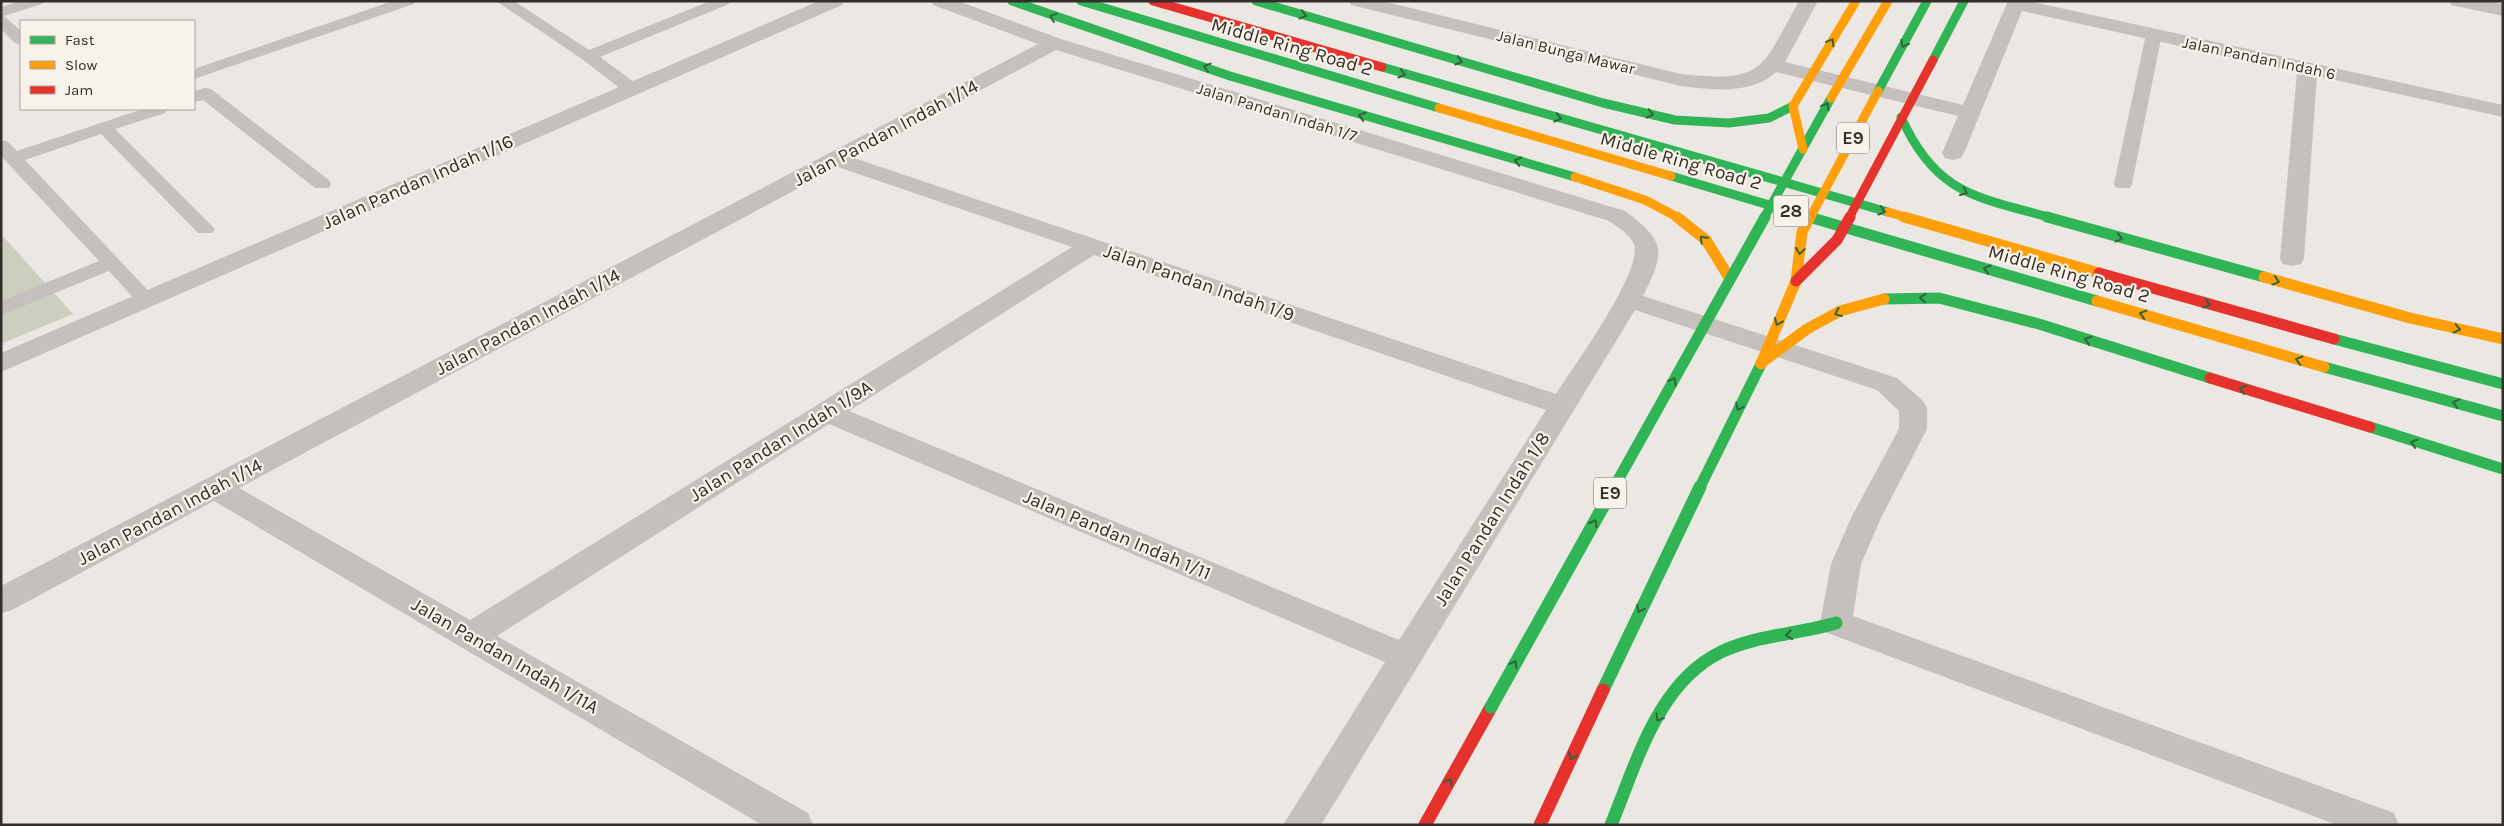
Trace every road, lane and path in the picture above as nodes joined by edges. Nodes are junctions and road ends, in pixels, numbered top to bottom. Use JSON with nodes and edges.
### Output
{"nodes":[{"id":1,"x":37,"y":1,"type":"edge"},
{"id":2,"x":409,"y":1,"type":"edge"},
{"id":3,"x":503,"y":1,"type":"edge"},
{"id":4,"x":724,"y":1,"type":"edge"},
{"id":5,"x":835,"y":1,"type":"edge"},
{"id":6,"x":940,"y":1,"type":"edge"},
{"id":7,"x":1012,"y":1,"type":"edge"},
{"id":8,"x":1081,"y":1,"type":"edge"},
{"id":9,"x":1153,"y":1,"type":"edge"},
{"id":10,"x":1256,"y":1,"type":"edge"},
{"id":11,"x":1358,"y":1,"type":"edge"},
{"id":12,"x":1809,"y":1,"type":"edge"},
{"id":13,"x":1856,"y":1,"type":"edge"},
{"id":14,"x":1888,"y":1,"type":"edge"},
{"id":15,"x":1927,"y":1,"type":"edge"},
{"id":16,"x":1964,"y":1,"type":"edge"},
{"id":17,"x":2458,"y":1,"type":"edge"},
{"id":18,"x":2017,"y":3,"type":"edge"},
{"id":19,"x":2503,"y":10,"type":"edge"},
{"id":20,"x":1,"y":12,"type":"edge"},
{"id":21,"x":1,"y":20,"type":"edge"},
{"id":22,"x":2154,"y":34,"type":"junction"},
{"id":23,"x":20,"y":39,"type":"edge"},
{"id":24,"x":1054,"y":43,"type":"junction"},
{"id":25,"x":588,"y":56,"type":"junction"},
{"id":26,"x":1772,"y":65,"type":"junction"},
{"id":27,"x":2307,"y":68,"type":"junction"},
{"id":28,"x":195,"y":74,"type":"edge"},
{"id":29,"x":632,"y":89,"type":"junction"},
{"id":30,"x":195,"y":97,"type":"edge"},
{"id":31,"x":1792,"y":106,"type":"junction"},
{"id":32,"x":156,"y":110,"type":"edge"},
{"id":33,"x":2503,"y":111,"type":"edge"},
{"id":34,"x":1970,"y":113,"type":"junction"},
{"id":35,"x":1901,"y":117,"type":"junction"},
{"id":36,"x":103,"y":128,"type":"junction"},
{"id":37,"x":1802,"y":149,"type":"junction"},
{"id":38,"x":6,"y":152,"type":"edge"},
{"id":39,"x":1953,"y":154,"type":"dead end"},
{"id":40,"x":836,"y":159,"type":"junction"},
{"id":41,"x":322,"y":184,"type":"dead end"},
{"id":42,"x":2123,"y":184,"type":"dead end"},
{"id":43,"x":1617,"y":216,"type":"joint"},
{"id":44,"x":205,"y":229,"type":"dead end"},
{"id":45,"x":1091,"y":246,"type":"junction"},
{"id":46,"x":2292,"y":259,"type":"dead end"},
{"id":47,"x":112,"y":264,"type":"junction"},
{"id":48,"x":1730,"y":279,"type":"junction"},
{"id":49,"x":1796,"y":281,"type":"junction"},
{"id":50,"x":147,"y":300,"type":"junction"},
{"id":51,"x":1629,"y":300,"type":"junction"},
{"id":52,"x":1,"y":309,"type":"edge"},
{"id":53,"x":2503,"y":339,"type":"edge"},
{"id":54,"x":1,"y":363,"type":"edge"},
{"id":55,"x":1760,"y":364,"type":"junction"},
{"id":56,"x":2503,"y":384,"type":"edge"},
{"id":57,"x":1562,"y":406,"type":"junction"},
{"id":58,"x":827,"y":412,"type":"junction"},
{"id":59,"x":2503,"y":416,"type":"edge"},
{"id":60,"x":2461,"y":458,"type":"junction"},
{"id":61,"x":2503,"y":469,"type":"edge"},
{"id":62,"x":2503,"y":474,"type":"edge"},
{"id":63,"x":215,"y":488,"type":"junction"},
{"id":64,"x":1,"y":601,"type":"edge"},
{"id":65,"x":1836,"y":623,"type":"junction"},
{"id":66,"x":471,"y":636,"type":"junction"},
{"id":67,"x":1407,"y":657,"type":"junction"},
{"id":68,"x":794,"y":825,"type":"edge"},
{"id":69,"x":1301,"y":825,"type":"edge"},
{"id":70,"x":1425,"y":825,"type":"edge"},
{"id":71,"x":1540,"y":825,"type":"edge"},
{"id":72,"x":1611,"y":825,"type":"edge"},
{"id":73,"x":2381,"y":825,"type":"edge"}],
"edges":[{"from":1,"to":20,"type":"lane"},
{"from":2,"to":28,"type":"lane"},
{"from":3,"to":25,"type":"lane"},
{"from":4,"to":25,"type":"lane"},
{"from":5,"to":29,"type":"street","name":"Jalan Pandan Indah 1/16"},
{"from":6,"to":24,"type":"street","name":"Jalan Pandan Indah 1/7"},
{"from":48,"to":7,"type":"main road","one_way":true},
{"from":59,"to":8,"type":"main road","name":"Middle Ring Road 2","number":"28","one_way":true},
{"from":9,"to":56,"type":"main road","name":"Middle Ring Road 2","number":"28","one_way":true},
{"from":10,"to":31,"type":"main road","one_way":true},
{"from":11,"to":26,"type":"street","name":"Jalan Bunga Mawar"},
{"from":12,"to":26,"type":"street"},
{"from":31,"to":13,"type":"main road","one_way":true,"bridge":true},
{"from":37,"to":14,"type":"main road","number":"E9","one_way":true,"bridge":true},
{"from":15,"to":49,"type":"main road","number":"E9","one_way":true,"bridge":true},
{"from":16,"to":35,"type":"main road","bridge":true},
{"from":17,"to":19,"type":"street"},
{"from":18,"to":22,"type":"street","name":"Jalan Pandan Indah 6"},
{"from":18,"to":34,"type":"street"},
{"from":21,"to":23,"type":"lane"},
{"from":22,"to":27,"type":"street","name":"Jalan Pandan Indah 6"},
{"from":22,"to":42,"type":"lane"},
{"from":24,"to":40,"type":"street","name":"Jalan Pandan Indah 1/14"},
{"from":24,"to":43,"type":"street","name":"Jalan Pandan Indah 1/7"},
{"from":25,"to":29,"type":"lane"},
{"from":26,"to":34,"type":"street"},
{"from":27,"to":33,"type":"street","name":"Jalan Pandan Indah 6"},
{"from":27,"to":46,"type":"street"},
{"from":29,"to":50,"type":"street","name":"Jalan Pandan Indah 1/16"},
{"from":30,"to":41,"type":"lane"},
{"from":31,"to":37,"type":"main road","bridge":true},
{"from":32,"to":36,"type":"lane"},
{"from":34,"to":39,"type":"street"},
{"from":35,"to":49,"type":"main road","bridge":true},
{"from":35,"to":53,"type":"main road","one_way":true},
{"from":36,"to":38,"type":"lane"},
{"from":36,"to":44,"type":"lane"},
{"from":37,"to":48,"type":"main road","number":"E9","bridge":true},
{"from":38,"to":47,"type":"lane"},
{"from":40,"to":45,"type":"street","name":"Jalan Pandan Indah 1/9"},
{"from":40,"to":63,"type":"street","name":"Jalan Pandan Indah 1/14"},
{"from":43,"to":51,"type":"street","name":"Jalan Pandan Indah 1/8"},
{"from":45,"to":57,"type":"street","name":"Jalan Pandan Indah 1/9"},
{"from":45,"to":58,"type":"street","name":"Jalan Pandan Indah 1/9A"},
{"from":47,"to":50,"type":"lane"},
{"from":47,"to":52,"type":"lane"},
{"from":70,"to":48,"type":"main road","number":"E9","one_way":true,"bridge":true},
{"from":49,"to":55,"type":"main road","number":"E9","one_way":true,"bridge":true},
{"from":50,"to":54,"type":"street","name":"Jalan Pandan Indah 1/16"},
{"from":51,"to":57,"type":"street","name":"Jalan Pandan Indah 1/8"},
{"from":51,"to":65,"type":"street"},
{"from":60,"to":55,"type":"main road","one_way":true,"bridge":true},
{"from":55,"to":71,"type":"main road","number":"E9","one_way":true},
{"from":57,"to":67,"type":"street","name":"Jalan Pandan Indah 1/8"},
{"from":58,"to":66,"type":"street","name":"Jalan Pandan Indah 1/9A"},
{"from":58,"to":67,"type":"street","name":"Jalan Pandan Indah 1/11"},
{"from":60,"to":61,"type":"main road"},
{"from":60,"to":62,"type":"main road"},
{"from":63,"to":64,"type":"street","name":"Jalan Pandan Indah 1/14"},
{"from":63,"to":66,"type":"street","name":"Jalan Pandan Indah 1/11A"},
{"from":65,"to":72,"type":"main road","one_way":true},
{"from":65,"to":73,"type":"street"},
{"from":66,"to":68,"type":"street","name":"Jalan Pandan Indah 1/11A"},
{"from":67,"to":69,"type":"street","name":"Jalan Pandan Indah 1/8"}]}
